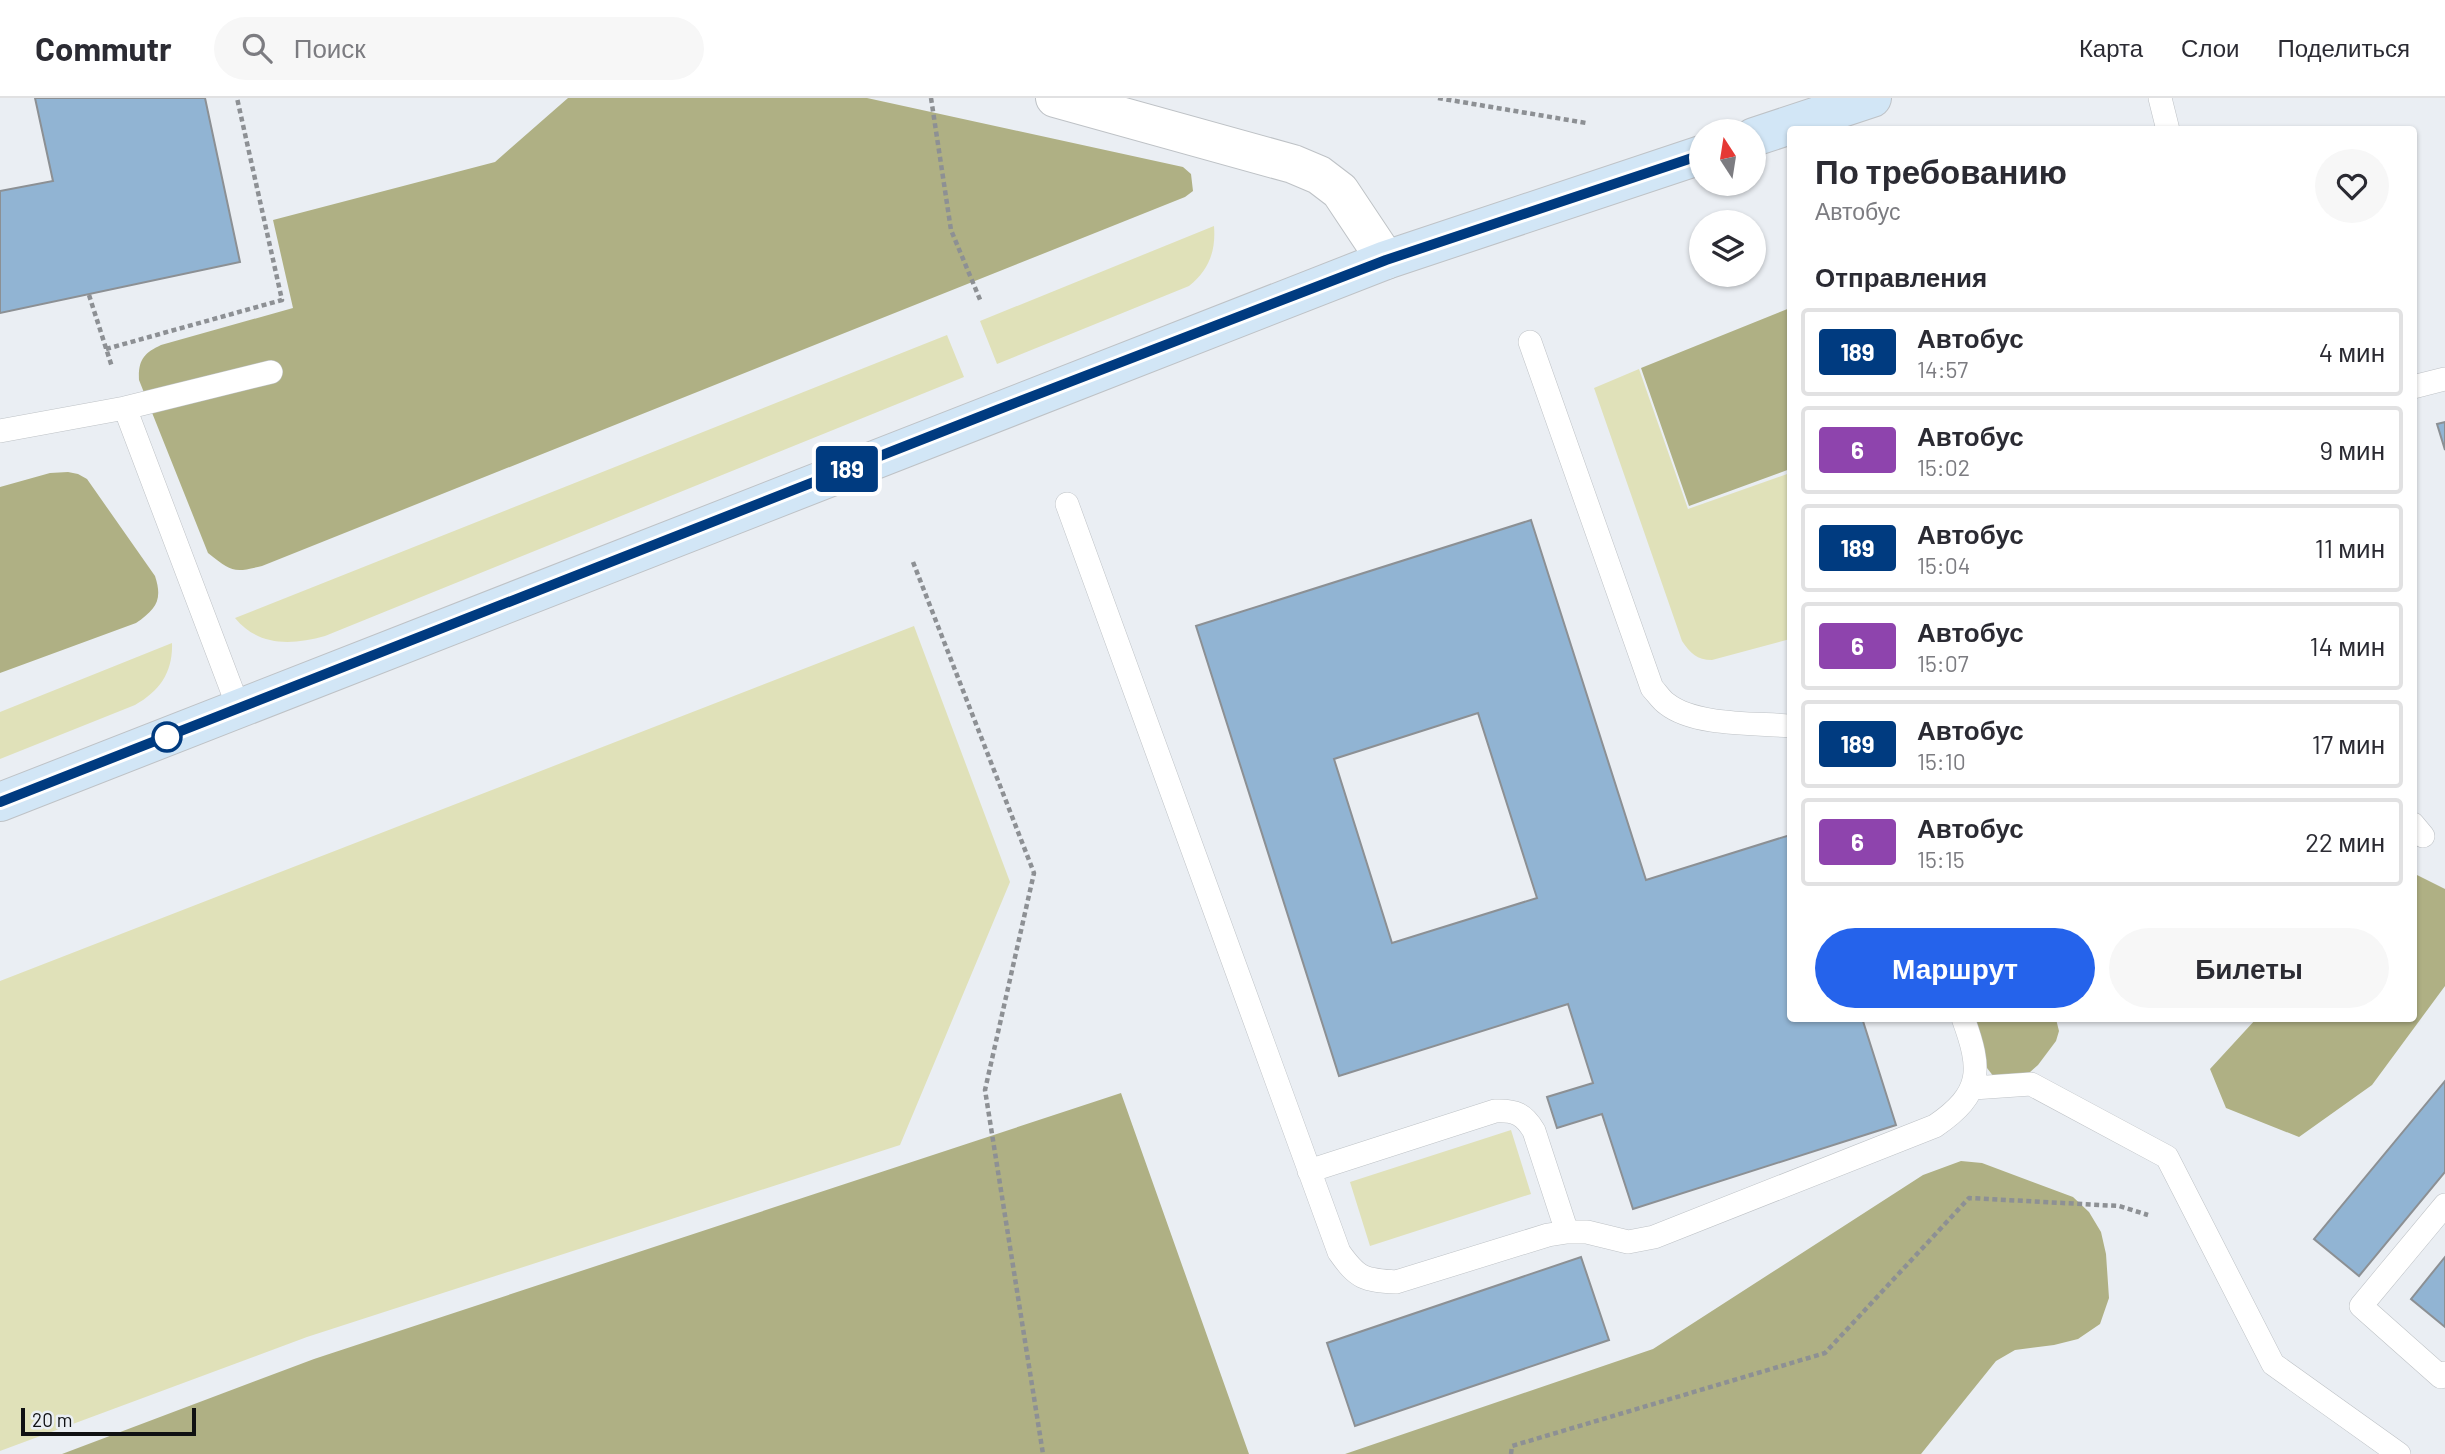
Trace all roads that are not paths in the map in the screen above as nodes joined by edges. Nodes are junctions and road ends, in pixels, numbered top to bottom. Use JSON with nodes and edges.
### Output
{"nodes":[{"id":1,"x":1055,"y":98,"type":"edge"},
{"id":2,"x":1872,"y":98,"type":"edge"},
{"id":3,"x":2160,"y":98,"type":"edge"},
{"id":4,"x":1787,"y":126,"type":"edge"},
{"id":5,"x":1787,"y":126,"type":"edge"},
{"id":6,"x":2167,"y":126,"type":"edge"},
{"id":7,"x":1766,"y":133,"type":"edge"},
{"id":8,"x":1689,"y":159,"type":"edge"},
{"id":9,"x":1386,"y":260,"type":"junction"},
{"id":10,"x":1530,"y":342,"type":"dead end"},
{"id":11,"x":271,"y":372,"type":"dead end"},
{"id":12,"x":2445,"y":379,"type":"edge"},
{"id":13,"x":2417,"y":386,"type":"edge"},
{"id":14,"x":125,"y":408,"type":"junction"},
{"id":15,"x":0,"y":431,"type":"edge"},
{"id":16,"x":1067,"y":504,"type":"dead end"},
{"id":17,"x":239,"y":709,"type":"junction"},
{"id":18,"x":1787,"y":726,"type":"edge"},
{"id":19,"x":0,"y":802,"type":"edge"},
{"id":20,"x":1964,"y":1022,"type":"edge"},
{"id":21,"x":1973,"y":1088,"type":"junction"},
{"id":22,"x":1309,"y":1171,"type":"junction"},
{"id":23,"x":2445,"y":1205,"type":"edge"},
{"id":24,"x":1567,"y":1232,"type":"junction"},
{"id":25,"x":2445,"y":1373,"type":"edge"},
{"id":26,"x":2399,"y":1454,"type":"edge"}],
"edges":[{"from":1,"to":9,"type":"street"},
{"from":2,"to":5,"type":"main road"},
{"from":3,"to":6,"type":"lane"},
{"from":4,"to":7,"type":"main road"},
{"from":8,"to":9,"type":"main road"},
{"from":9,"to":17,"type":"main road"},
{"from":10,"to":18,"type":"lane"},
{"from":11,"to":14,"type":"lane"},
{"from":12,"to":13,"type":"lane"},
{"from":14,"to":15,"type":"lane"},
{"from":14,"to":17,"type":"lane"},
{"from":16,"to":22,"type":"lane"},
{"from":17,"to":19,"type":"main road"},
{"from":20,"to":21,"type":"lane"},
{"from":21,"to":24,"type":"lane"},
{"from":21,"to":26,"type":"lane"},
{"from":22,"to":24,"type":"lane"},
{"from":22,"to":24,"type":"lane"},
{"from":23,"to":25,"type":"lane"}]}
